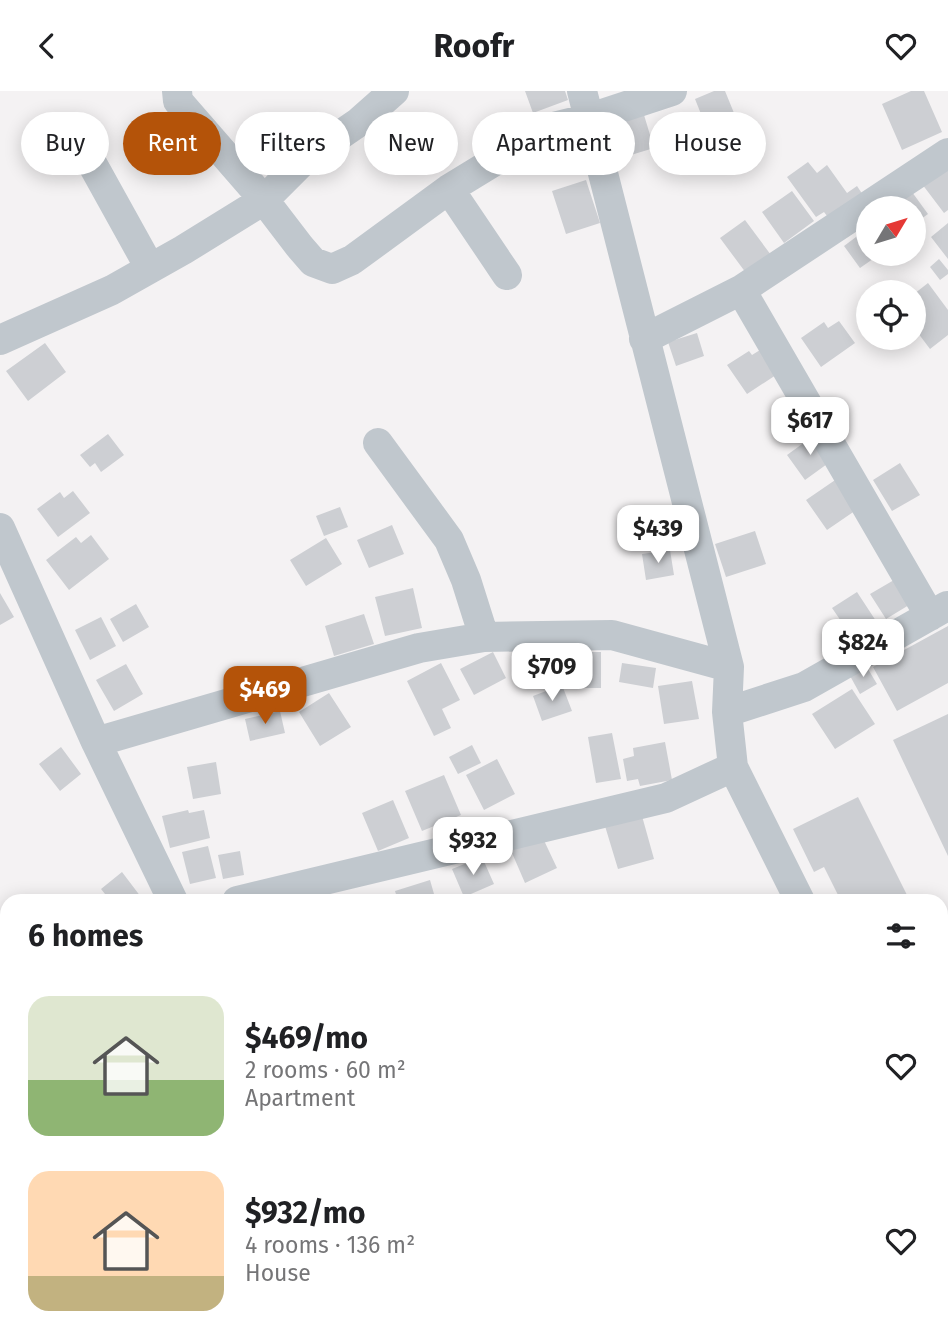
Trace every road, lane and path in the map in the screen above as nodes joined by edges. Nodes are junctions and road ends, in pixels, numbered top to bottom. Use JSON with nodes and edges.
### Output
{"nodes":[{"id":1,"x":177,"y":91,"type":"edge"},
{"id":2,"x":394,"y":91,"type":"edge"},
{"id":3,"x":672,"y":91,"type":"edge"},
{"id":4,"x":586,"y":105,"type":"edge"},
{"id":5,"x":948,"y":153,"type":"edge"},
{"id":6,"x":98,"y":175,"type":"edge"},
{"id":7,"x":449,"y":189,"type":"junction"},
{"id":8,"x":264,"y":200,"type":"junction"},
{"id":9,"x":150,"y":268,"type":"junction"},
{"id":10,"x":508,"y":275,"type":"dead end"},
{"id":11,"x":741,"y":290,"type":"junction"},
{"id":12,"x":644,"y":339,"type":"junction"},
{"id":13,"x":0,"y":340,"type":"edge"},
{"id":14,"x":378,"y":443,"type":"dead end"},
{"id":15,"x":0,"y":528,"type":"edge"},
{"id":16,"x":939,"y":611,"type":"edge"},
{"id":17,"x":484,"y":638,"type":"junction"},
{"id":18,"x":729,"y":667,"type":"junction"},
{"id":19,"x":727,"y":712,"type":"junction"},
{"id":20,"x":96,"y":742,"type":"junction"},
{"id":21,"x":733,"y":767,"type":"junction"},
{"id":22,"x":170,"y":894,"type":"edge"},
{"id":23,"x":266,"y":894,"type":"edge"},
{"id":24,"x":796,"y":894,"type":"edge"}],
"edges":[{"from":1,"to":8,"type":"street"},
{"from":2,"to":8,"type":"street"},
{"from":3,"to":4,"type":"street"},
{"from":4,"to":7,"type":"street"},
{"from":4,"to":12,"type":"street"},
{"from":5,"to":11,"type":"street"},
{"from":6,"to":9,"type":"street"},
{"from":7,"to":8,"type":"street"},
{"from":7,"to":10,"type":"street"},
{"from":8,"to":9,"type":"street"},
{"from":9,"to":13,"type":"street"},
{"from":11,"to":12,"type":"street"},
{"from":11,"to":16,"type":"street"},
{"from":12,"to":18,"type":"street"},
{"from":14,"to":17,"type":"street"},
{"from":15,"to":20,"type":"street"},
{"from":16,"to":19,"type":"street"},
{"from":17,"to":18,"type":"street"},
{"from":17,"to":20,"type":"street"},
{"from":18,"to":19,"type":"street"},
{"from":19,"to":21,"type":"street"},
{"from":20,"to":22,"type":"street"},
{"from":21,"to":23,"type":"street"},
{"from":21,"to":24,"type":"street"}]}
